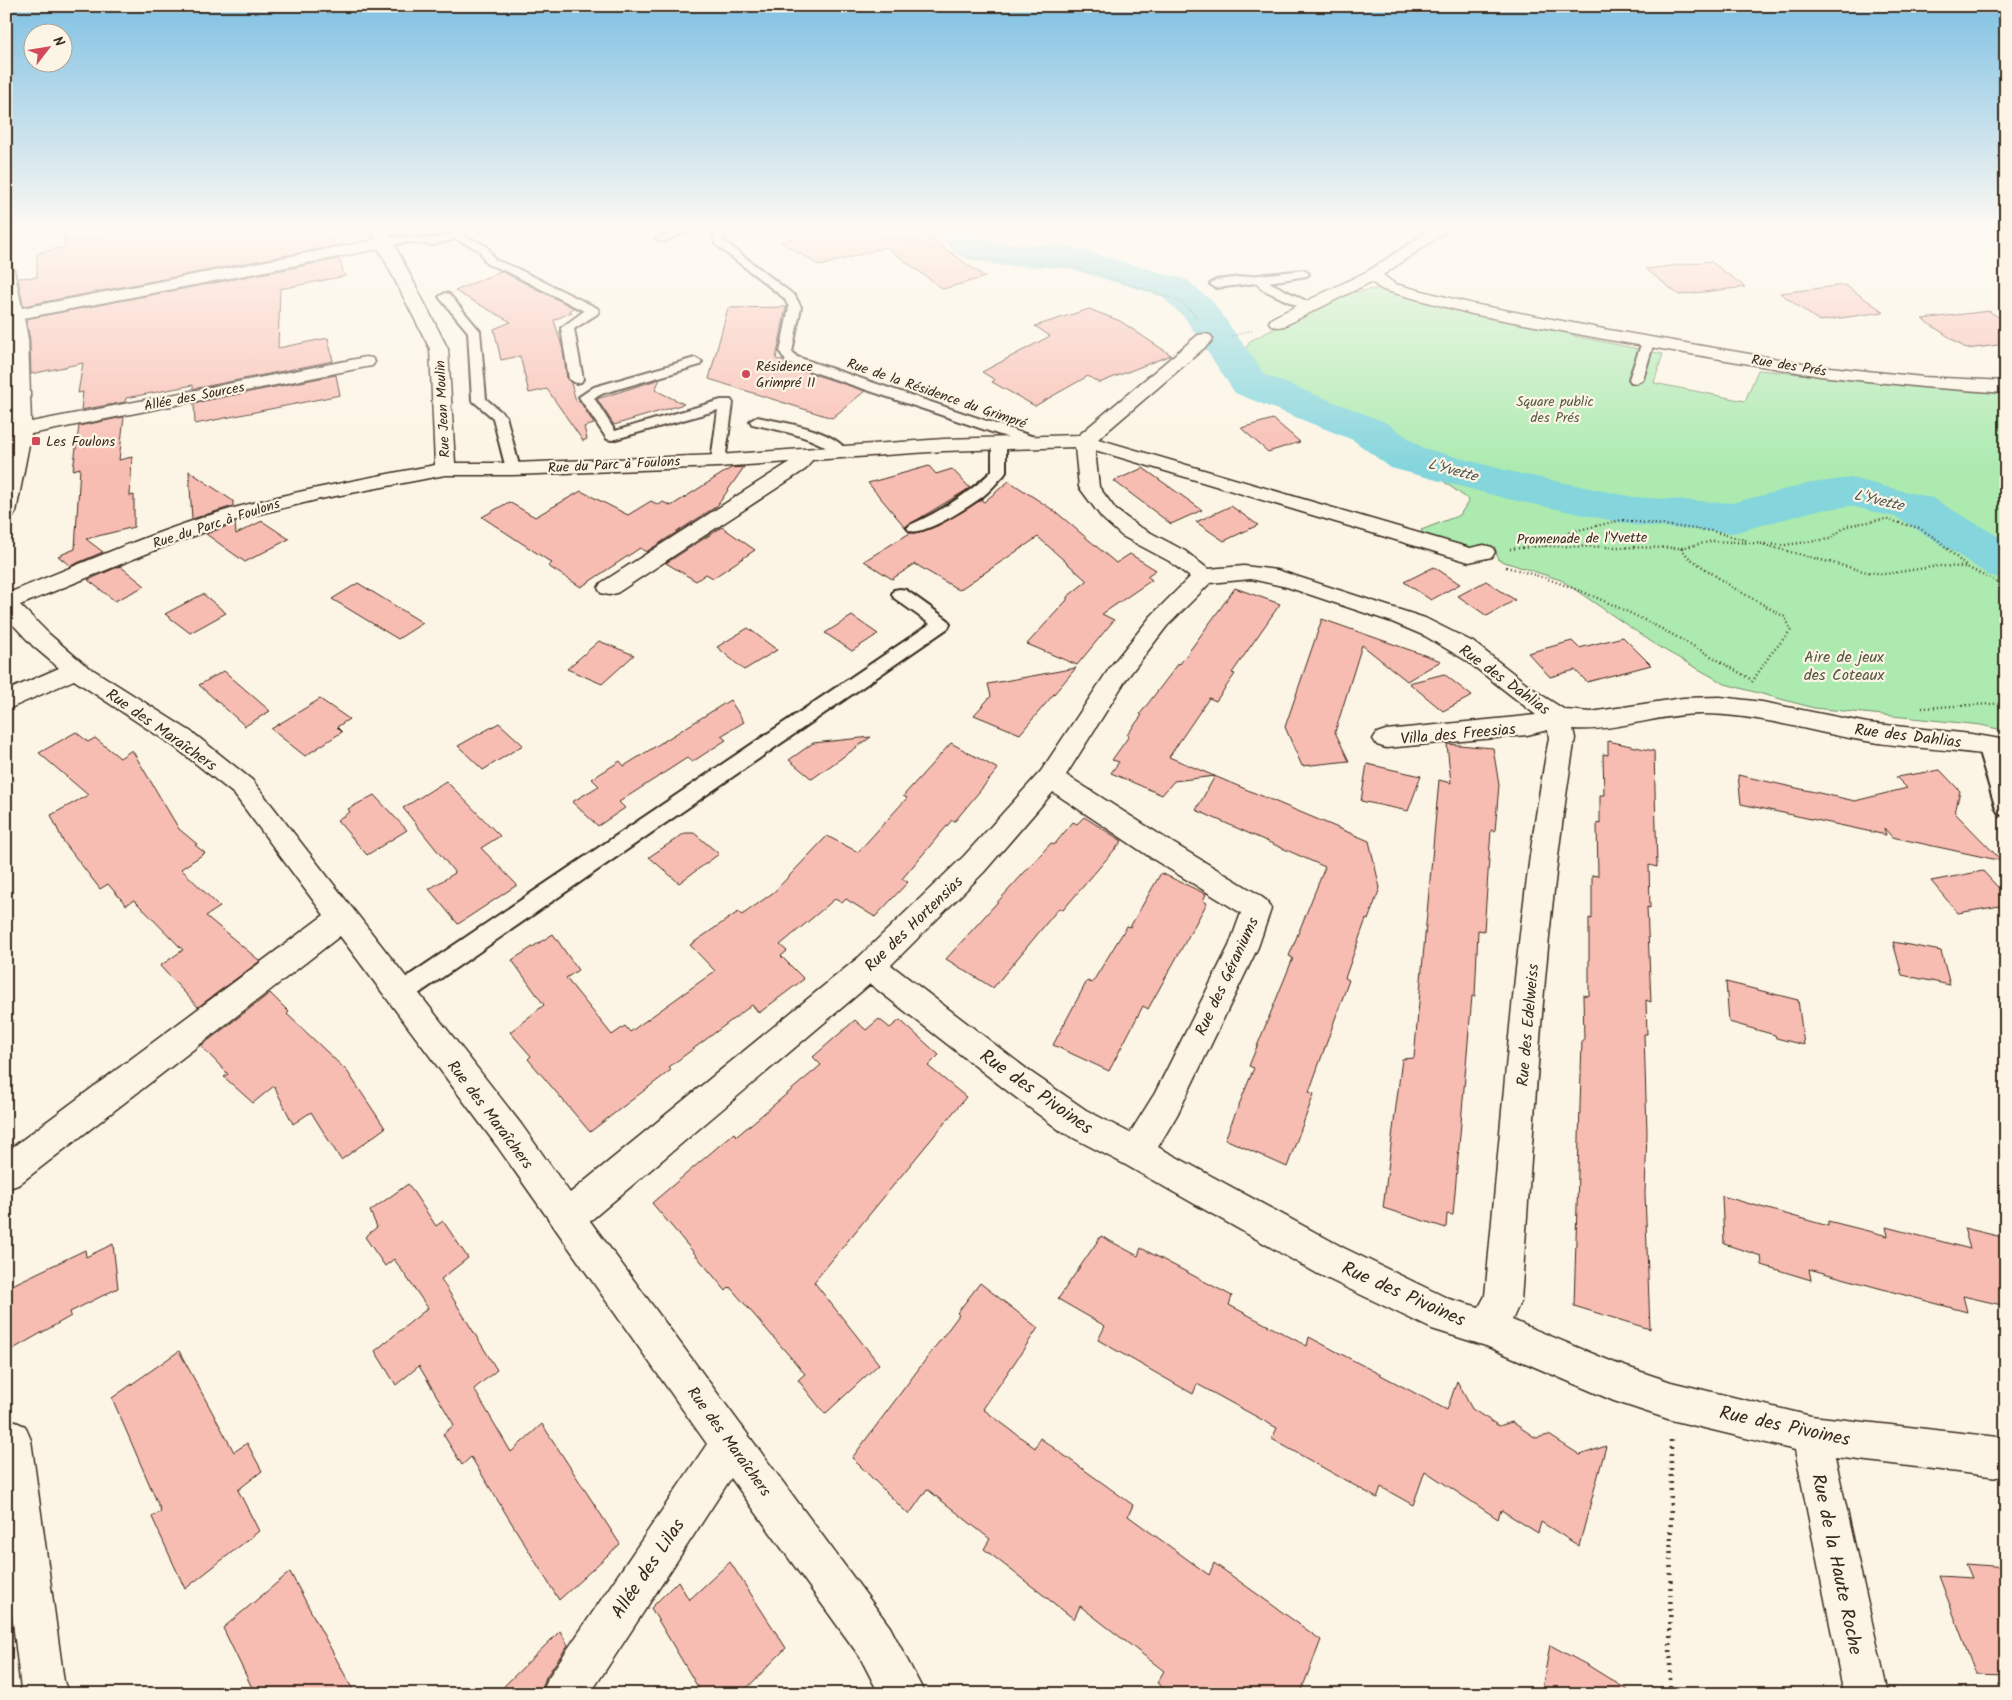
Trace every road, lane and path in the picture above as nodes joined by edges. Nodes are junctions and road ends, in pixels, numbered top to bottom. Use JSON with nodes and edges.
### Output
{"nodes":[{"id":1,"x":13,"y":309,"type":"edge"},
{"id":2,"x":40,"y":309,"type":"edge"},
{"id":3,"x":419,"y":309,"type":"edge"},
{"id":4,"x":455,"y":309,"type":"edge"},
{"id":5,"x":590,"y":309,"type":"edge"},
{"id":6,"x":795,"y":309,"type":"edge"},
{"id":7,"x":1191,"y":309,"type":"edge"},
{"id":8,"x":1303,"y":309,"type":"edge"},
{"id":9,"x":1474,"y":309,"type":"edge"},
{"id":10,"x":14,"y":315,"type":"junction"},
{"id":11,"x":1278,"y":322,"type":"dead end"},
{"id":12,"x":1204,"y":339,"type":"joint"},
{"id":13,"x":1648,"y":342,"type":"junction"},
{"id":14,"x":366,"y":362,"type":"dead end"},
{"id":15,"x":696,"y":362,"type":"dead end"},
{"id":16,"x":1636,"y":378,"type":"dead end"},
{"id":17,"x":576,"y":379,"type":"dead end"},
{"id":18,"x":2006,"y":387,"type":"edge"},
{"id":19,"x":757,"y":421,"type":"dead end"},
{"id":20,"x":22,"y":430,"type":"junction"},
{"id":21,"x":1035,"y":442,"type":"junction"},
{"id":22,"x":1084,"y":442,"type":"junction"},
{"id":23,"x":999,"y":443,"type":"junction"},
{"id":24,"x":842,"y":452,"type":"junction"},
{"id":25,"x":806,"y":454,"type":"junction"},
{"id":26,"x":718,"y":460,"type":"junction"},
{"id":27,"x":444,"y":469,"type":"junction"},
{"id":28,"x":513,"y":469,"type":"junction"},
{"id":29,"x":6,"y":512,"type":"edge"},
{"id":30,"x":915,"y":528,"type":"dead end"},
{"id":31,"x":1754,"y":542,"type":"junction"},
{"id":32,"x":1542,"y":546,"type":"junction"},
{"id":33,"x":1680,"y":548,"type":"junction"},
{"id":34,"x":1484,"y":552,"type":"junction"},
{"id":35,"x":1967,"y":567,"type":"junction"},
{"id":36,"x":1203,"y":577,"type":"junction"},
{"id":37,"x":2006,"y":587,"type":"edge"},
{"id":38,"x":608,"y":588,"type":"dead end"},
{"id":39,"x":900,"y":594,"type":"dead end"},
{"id":40,"x":6,"y":603,"type":"edge"},
{"id":41,"x":76,"y":670,"type":"junction"},
{"id":42,"x":1752,"y":680,"type":"junction"},
{"id":43,"x":6,"y":701,"type":"edge"},
{"id":44,"x":2006,"y":703,"type":"edge"},
{"id":45,"x":1914,"y":709,"type":"dead end"},
{"id":46,"x":1749,"y":710,"type":"junction"},
{"id":47,"x":1559,"y":718,"type":"junction"},
{"id":48,"x":1386,"y":739,"type":"dead end"},
{"id":49,"x":1996,"y":747,"type":"edge"},
{"id":50,"x":1050,"y":778,"type":"junction"},
{"id":51,"x":2006,"y":809,"type":"edge"},
{"id":52,"x":342,"y":917,"type":"junction"},
{"id":53,"x":870,"y":966,"type":"junction"},
{"id":54,"x":400,"y":994,"type":"junction"},
{"id":55,"x":1136,"y":1153,"type":"junction"},
{"id":56,"x":6,"y":1173,"type":"edge"},
{"id":57,"x":568,"y":1217,"type":"junction"},
{"id":58,"x":1487,"y":1328,"type":"junction"},
{"id":59,"x":1671,"y":1401,"type":"junction"},
{"id":60,"x":1811,"y":1435,"type":"junction"},
{"id":61,"x":11,"y":1440,"type":"dead end"},
{"id":62,"x":732,"y":1444,"type":"junction"},
{"id":63,"x":2006,"y":1458,"type":"edge"},
{"id":64,"x":47,"y":1694,"type":"edge"},
{"id":65,"x":564,"y":1694,"type":"edge"},
{"id":66,"x":903,"y":1694,"type":"edge"},
{"id":67,"x":1670,"y":1694,"type":"edge"},
{"id":68,"x":1866,"y":1694,"type":"edge"}],
"edges":[{"from":1,"to":10,"type":"street"},
{"from":2,"to":10,"type":"street"},
{"from":3,"to":27,"type":"street","name":"Rue Jean Moulin"},
{"from":4,"to":28,"type":"lane"},
{"from":5,"to":17,"type":"lane"},
{"from":6,"to":21,"type":"lane","name":"Rue de la Résidence du Grimpré"},
{"from":7,"to":12,"type":"path"},
{"from":8,"to":11,"type":"street"},
{"from":9,"to":13,"type":"street","name":"Rue des Prés"},
{"from":10,"to":20,"type":"street"},
{"from":12,"to":22,"type":"street"},
{"from":13,"to":16,"type":"lane"},
{"from":13,"to":18,"type":"street","name":"Rue des Prés"},
{"from":14,"to":20,"type":"street","name":"Allée des Sources"},
{"from":15,"to":26,"type":"lane"},
{"from":19,"to":24,"type":"lane"},
{"from":20,"to":29,"type":"street"},
{"from":21,"to":22,"type":"street","name":"Rue du Parc à Foulons"},
{"from":21,"to":23,"type":"street","name":"Rue du Parc à Foulons"},
{"from":22,"to":34,"type":"street","name":"Rue du Parc à Foulons"},
{"from":22,"to":36,"type":"street"},
{"from":23,"to":24,"type":"street","name":"Rue du Parc à Foulons"},
{"from":23,"to":30,"type":"lane"},
{"from":24,"to":25,"type":"street","name":"Rue du Parc à Foulons"},
{"from":25,"to":26,"type":"street","name":"Rue du Parc à Foulons"},
{"from":25,"to":38,"type":"street"},
{"from":26,"to":28,"type":"street","name":"Rue du Parc à Foulons"},
{"from":27,"to":28,"type":"street","name":"Rue du Parc à Foulons"},
{"from":27,"to":40,"type":"street","name":"Rue du Parc à Foulons"},
{"from":31,"to":32,"type":"path"},
{"from":31,"to":33,"type":"path","name":"Promenade de l'Yvette"},
{"from":31,"to":35,"type":"path","name":"Promenade de l'Yvette"},
{"from":31,"to":35,"type":"path","name":"Promenade de l'Yvette"},
{"from":32,"to":33,"type":"path","name":"Promenade de l'Yvette"},
{"from":32,"to":34,"type":"path","name":"Promenade de l'Yvette"},
{"from":33,"to":42,"type":"path"},
{"from":34,"to":42,"type":"path"},
{"from":35,"to":37,"type":"path","name":"Promenade de l'Yvette"},
{"from":36,"to":47,"type":"street","name":"Rue des Dahlias"},
{"from":36,"to":50,"type":"street","name":"Rue des Hortensias"},
{"from":39,"to":54,"type":"lane"},
{"from":40,"to":41,"type":"street","name":"Rue des Maraîchers"},
{"from":41,"to":43,"type":"street"},
{"from":41,"to":52,"type":"street","name":"Rue des Maraîchers"},
{"from":42,"to":46,"type":"path"},
{"from":44,"to":45,"type":"path"},
{"from":46,"to":47,"type":"street","name":"Rue des Dahlias"},
{"from":46,"to":49,"type":"street","name":"Rue des Dahlias"},
{"from":47,"to":48,"type":"street","name":"Villa des Freesias"},
{"from":47,"to":58,"type":"street","name":"Rue des Edelweiss"},
{"from":49,"to":51,"type":"lane"},
{"from":50,"to":53,"type":"street","name":"Rue des Hortensias"},
{"from":50,"to":55,"type":"street","name":"Rue des Géraniums"},
{"from":52,"to":54,"type":"street","name":"Rue des Maraîchers"},
{"from":52,"to":56,"type":"street"},
{"from":53,"to":55,"type":"street","name":"Rue des Pivoines"},
{"from":53,"to":57,"type":"street","name":"Rue des Hortensias"},
{"from":54,"to":57,"type":"street","name":"Rue des Maraîchers"},
{"from":55,"to":58,"type":"street","name":"Rue des Pivoines"},
{"from":57,"to":62,"type":"street","name":"Rue des Maraîchers"},
{"from":58,"to":59,"type":"street","name":"Rue des Pivoines"},
{"from":59,"to":60,"type":"street","name":"Rue des Pivoines"},
{"from":59,"to":67,"type":"path"},
{"from":60,"to":63,"type":"street","name":"Rue des Pivoines"},
{"from":60,"to":68,"type":"street","name":"Rue de la Haute Roche"},
{"from":61,"to":64,"type":"street"},
{"from":62,"to":65,"type":"street","name":"Allée des Lilas"},
{"from":62,"to":66,"type":"street","name":"Rue des Maraîchers"}]}
